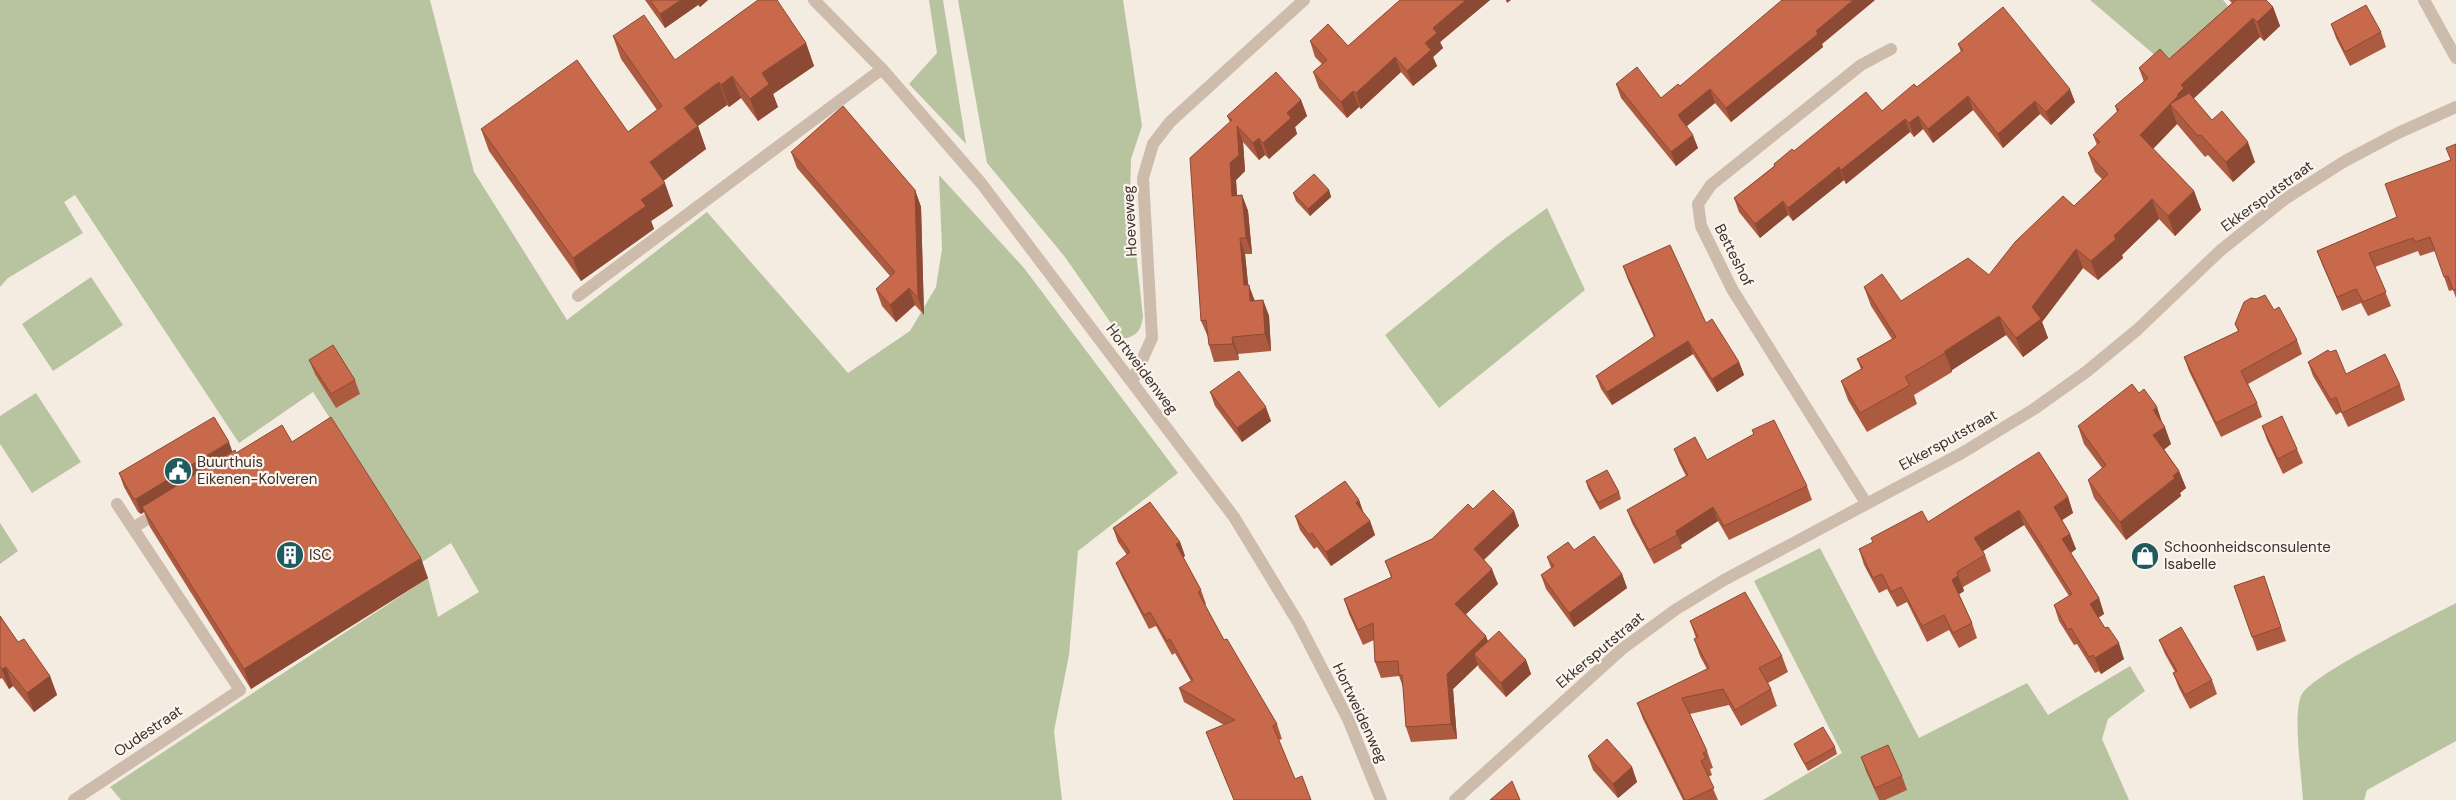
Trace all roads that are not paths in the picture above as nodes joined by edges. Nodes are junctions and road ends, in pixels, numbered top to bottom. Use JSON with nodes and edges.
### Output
{"nodes":[{"id":1,"x":814,"y":0,"type":"edge"},
{"id":2,"x":1304,"y":0,"type":"edge"},
{"id":3,"x":2424,"y":0,"type":"edge"},
{"id":4,"x":1891,"y":49,"type":"dead end"},
{"id":5,"x":2456,"y":58,"type":"edge"},
{"id":6,"x":882,"y":69,"type":"junction"},
{"id":7,"x":2456,"y":107,"type":"edge"},
{"id":8,"x":578,"y":296,"type":"dead end"},
{"id":9,"x":1132,"y":382,"type":"junction"},
{"id":10,"x":174,"y":502,"type":"edge"},
{"id":11,"x":117,"y":504,"type":"dead end"},
{"id":12,"x":1866,"y":504,"type":"junction"},
{"id":13,"x":133,"y":528,"type":"junction"},
{"id":14,"x":74,"y":800,"type":"edge"},
{"id":15,"x":1381,"y":800,"type":"edge"},
{"id":16,"x":1455,"y":800,"type":"edge"}],
"edges":[{"from":1,"to":6,"type":"street","name":"Hortweidenweg"},
{"from":2,"to":9,"type":"street","name":"Hoeveweg"},
{"from":3,"to":5,"type":"street"},
{"from":4,"to":12,"type":"street","name":"Betteshof"},
{"from":6,"to":8,"type":"street"},
{"from":6,"to":9,"type":"street","name":"Hortweidenweg"},
{"from":7,"to":12,"type":"street","name":"Ekkersputstraat"},
{"from":9,"to":15,"type":"street","name":"Hortweidenweg"},
{"from":10,"to":13,"type":"street"},
{"from":11,"to":13,"type":"street"},
{"from":12,"to":16,"type":"street","name":"Ekkersputstraat"},
{"from":13,"to":14,"type":"street","name":"Oudestraat"}]}
